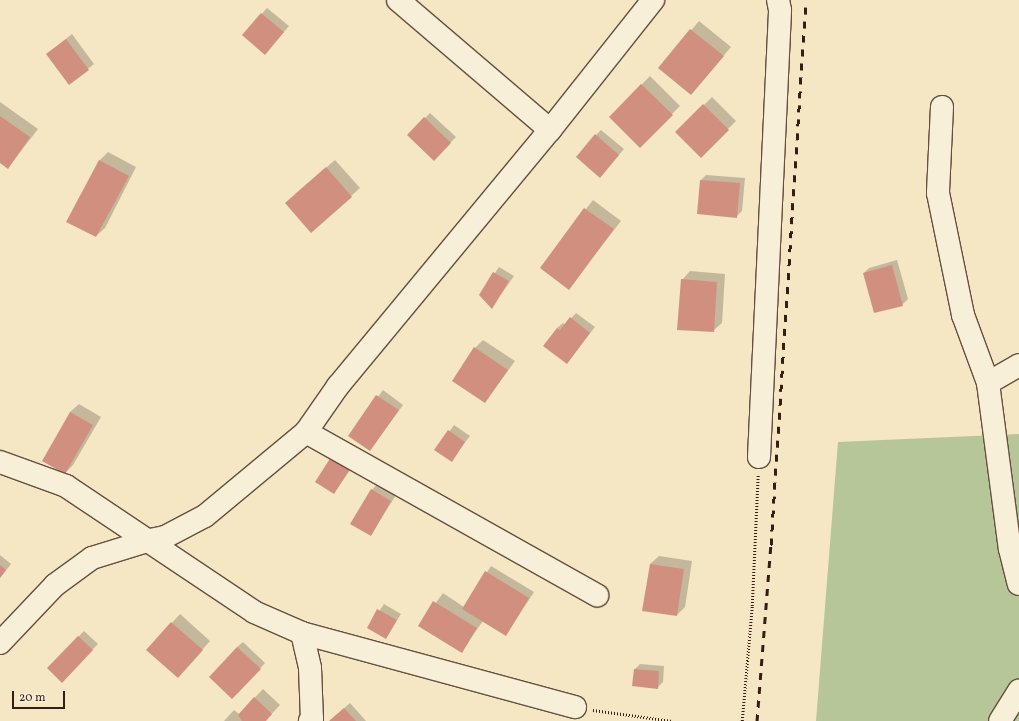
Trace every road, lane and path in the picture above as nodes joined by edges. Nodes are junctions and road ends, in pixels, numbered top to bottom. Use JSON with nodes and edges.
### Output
{"nodes":[{"id":1,"x":398,"y":0,"type":"edge"},
{"id":2,"x":653,"y":0,"type":"edge"},
{"id":3,"x":778,"y":0,"type":"edge"},
{"id":4,"x":942,"y":107,"type":"dead end"},
{"id":5,"x":550,"y":130,"type":"junction"},
{"id":6,"x":1019,"y":365,"type":"edge"},
{"id":7,"x":988,"y":383,"type":"junction"},
{"id":8,"x":306,"y":432,"type":"junction"},
{"id":9,"x":759,"y":456,"type":"joint"},
{"id":10,"x":0,"y":462,"type":"edge"},
{"id":11,"x":150,"y":540,"type":"junction"},
{"id":12,"x":1019,"y":584,"type":"edge"},
{"id":13,"x":597,"y":595,"type":"dead end"},
{"id":14,"x":302,"y":632,"type":"junction"},
{"id":15,"x":0,"y":643,"type":"edge"},
{"id":16,"x":1019,"y":691,"type":"edge"},
{"id":17,"x":575,"y":707,"type":"joint"},
{"id":18,"x":310,"y":721,"type":"edge"},
{"id":19,"x":672,"y":721,"type":"edge"},
{"id":20,"x":742,"y":721,"type":"edge"},
{"id":21,"x":1000,"y":721,"type":"edge"}],
"edges":[{"from":1,"to":5,"type":"street"},
{"from":2,"to":5,"type":"street"},
{"from":3,"to":9,"type":"street"},
{"from":4,"to":7,"type":"street"},
{"from":5,"to":8,"type":"street"},
{"from":6,"to":7,"type":"street"},
{"from":7,"to":12,"type":"street"},
{"from":8,"to":11,"type":"street"},
{"from":8,"to":13,"type":"street"},
{"from":9,"to":20,"type":"path"},
{"from":10,"to":11,"type":"street"},
{"from":11,"to":14,"type":"street"},
{"from":11,"to":15,"type":"street"},
{"from":14,"to":17,"type":"street"},
{"from":14,"to":18,"type":"street"},
{"from":16,"to":21,"type":"street"},
{"from":17,"to":19,"type":"path"}]}
